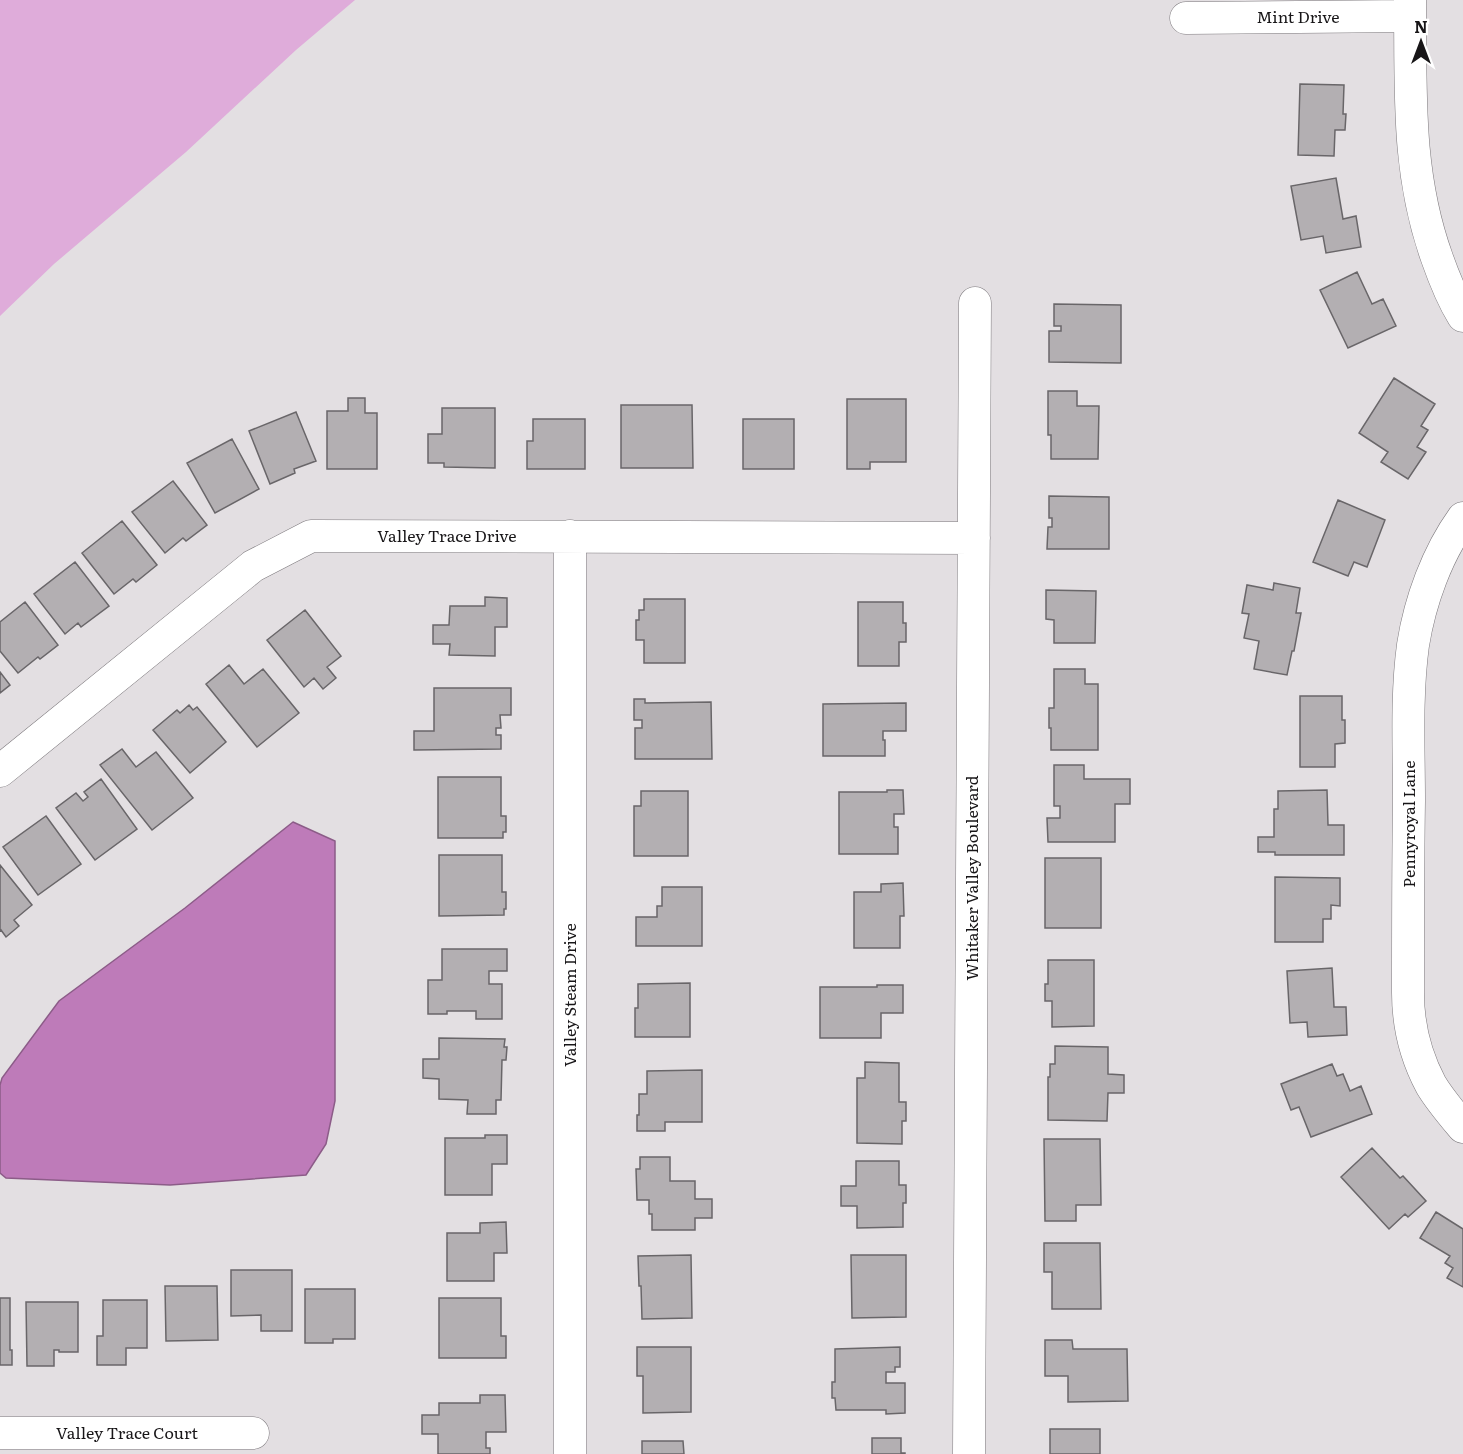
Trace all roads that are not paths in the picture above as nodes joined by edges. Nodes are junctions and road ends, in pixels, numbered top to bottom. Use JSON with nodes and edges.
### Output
{"nodes":[{"id":1,"x":1410,"y":8,"type":"edge"},
{"id":2,"x":1186,"y":18,"type":"dead end"},
{"id":3,"x":975,"y":303,"type":"dead end"},
{"id":4,"x":1463,"y":316,"type":"edge"},
{"id":5,"x":1463,"y":518,"type":"edge"},
{"id":6,"x":570,"y":536,"type":"junction"},
{"id":7,"x":974,"y":538,"type":"junction"},
{"id":8,"x":0,"y":771,"type":"edge"},
{"id":9,"x":1463,"y":1127,"type":"edge"},
{"id":10,"x":0,"y":1433,"type":"edge"},
{"id":11,"x":254,"y":1433,"type":"dead end"},
{"id":12,"x":570,"y":1454,"type":"edge"},
{"id":13,"x":969,"y":1454,"type":"edge"}],
"edges":[{"from":1,"to":2,"type":"street","name":"Mint Drive"},
{"from":1,"to":4,"type":"street"},
{"from":3,"to":7,"type":"street","name":"Whitaker Valley Boulevard"},
{"from":5,"to":9,"type":"street","name":"Pennyroyal Lane"},
{"from":6,"to":7,"type":"street","name":"Valley Trace Drive"},
{"from":6,"to":8,"type":"street","name":"Valley Trace Drive"},
{"from":6,"to":12,"type":"street","name":"Valley Steam Drive"},
{"from":7,"to":13,"type":"street","name":"Whitaker Valley Boulevard"},
{"from":10,"to":11,"type":"street","name":"Valley Trace Court"}]}
